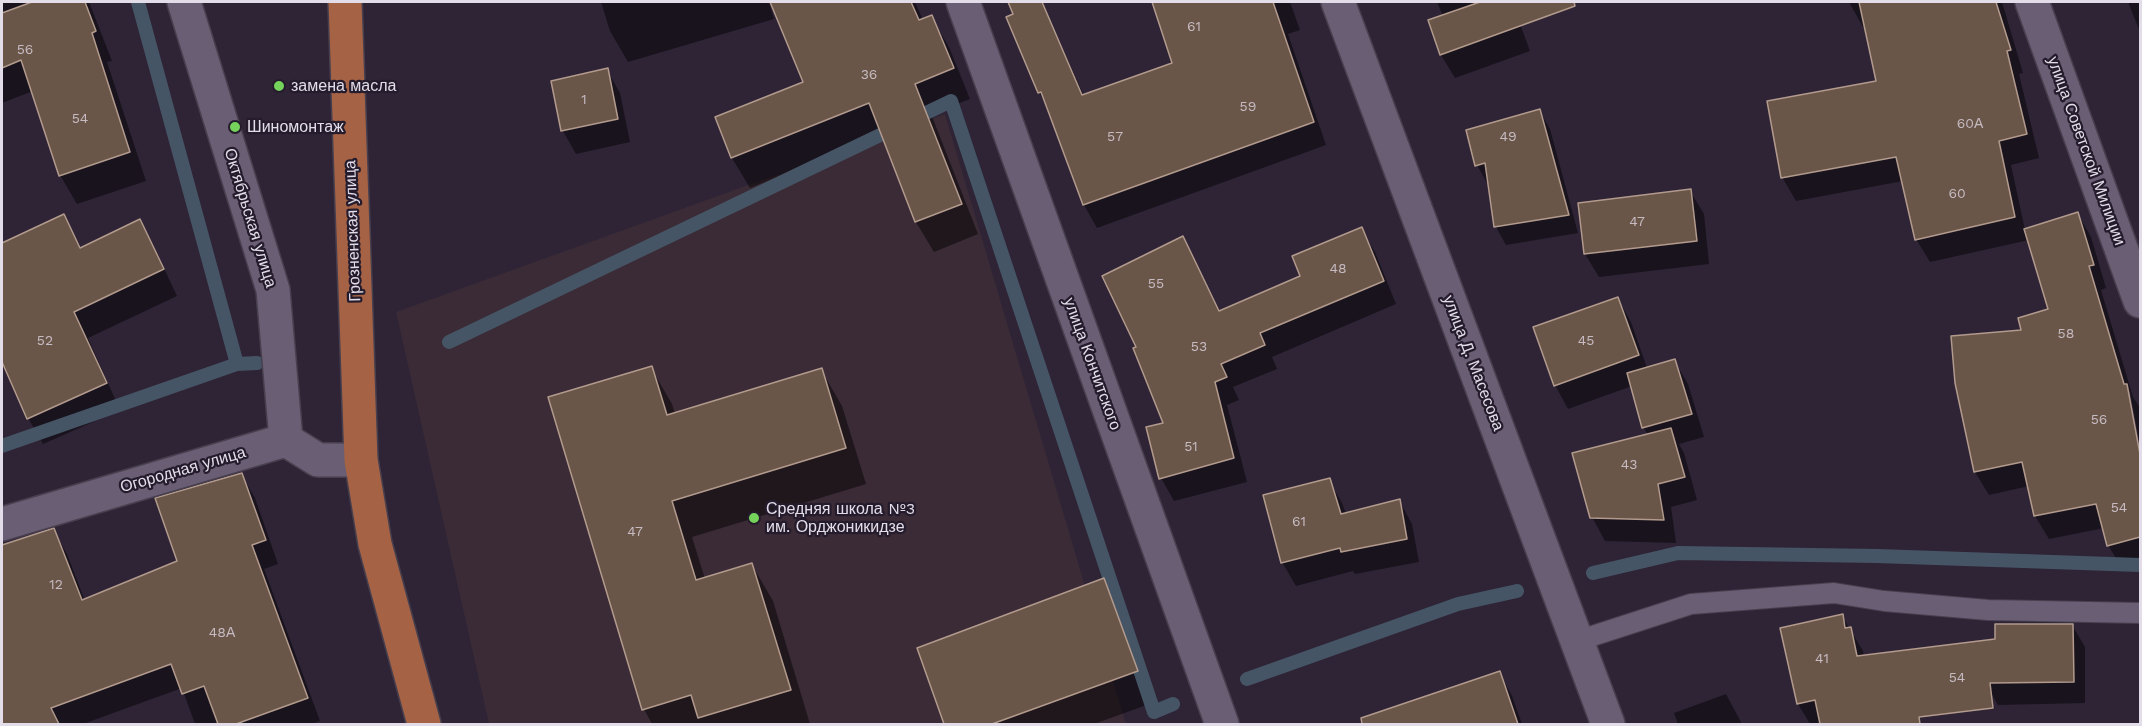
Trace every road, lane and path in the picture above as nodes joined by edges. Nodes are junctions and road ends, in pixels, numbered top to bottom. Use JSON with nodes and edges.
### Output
{"nodes":[{"id":1,"x":184,"y":2,"type":"edge"},
{"id":2,"x":345,"y":2,"type":"edge"},
{"id":3,"x":963,"y":2,"type":"edge"},
{"id":4,"x":1338,"y":2,"type":"edge"},
{"id":5,"x":2032,"y":2,"type":"edge"},
{"id":6,"x":2140,"y":302,"type":"edge"},
{"id":7,"x":286,"y":440,"type":"junction"},
{"id":8,"x":361,"y":460,"type":"junction"},
{"id":9,"x":2,"y":524,"type":"edge"},
{"id":10,"x":2140,"y":612,"type":"edge"},
{"id":11,"x":1577,"y":641,"type":"junction"},
{"id":12,"x":424,"y":724,"type":"edge"},
{"id":13,"x":1220,"y":724,"type":"edge"},
{"id":14,"x":1608,"y":724,"type":"edge"}],
"edges":[{"from":1,"to":7,"type":"street","name":"Октябрьская улица"},
{"from":2,"to":8,"type":"main road","name":"Грозненская улица"},
{"from":3,"to":13,"type":"street","name":"улица Кончитского"},
{"from":4,"to":11,"type":"street","name":"улица Д. Масесова"},
{"from":5,"to":6,"type":"street","name":"улица Советской Милиции"},
{"from":7,"to":8,"type":"street"},
{"from":7,"to":9,"type":"street","name":"Огородная улица"},
{"from":8,"to":12,"type":"main road"},
{"from":10,"to":11,"type":"lane"},
{"from":11,"to":14,"type":"street","name":"улица Д. Масесова"}]}
